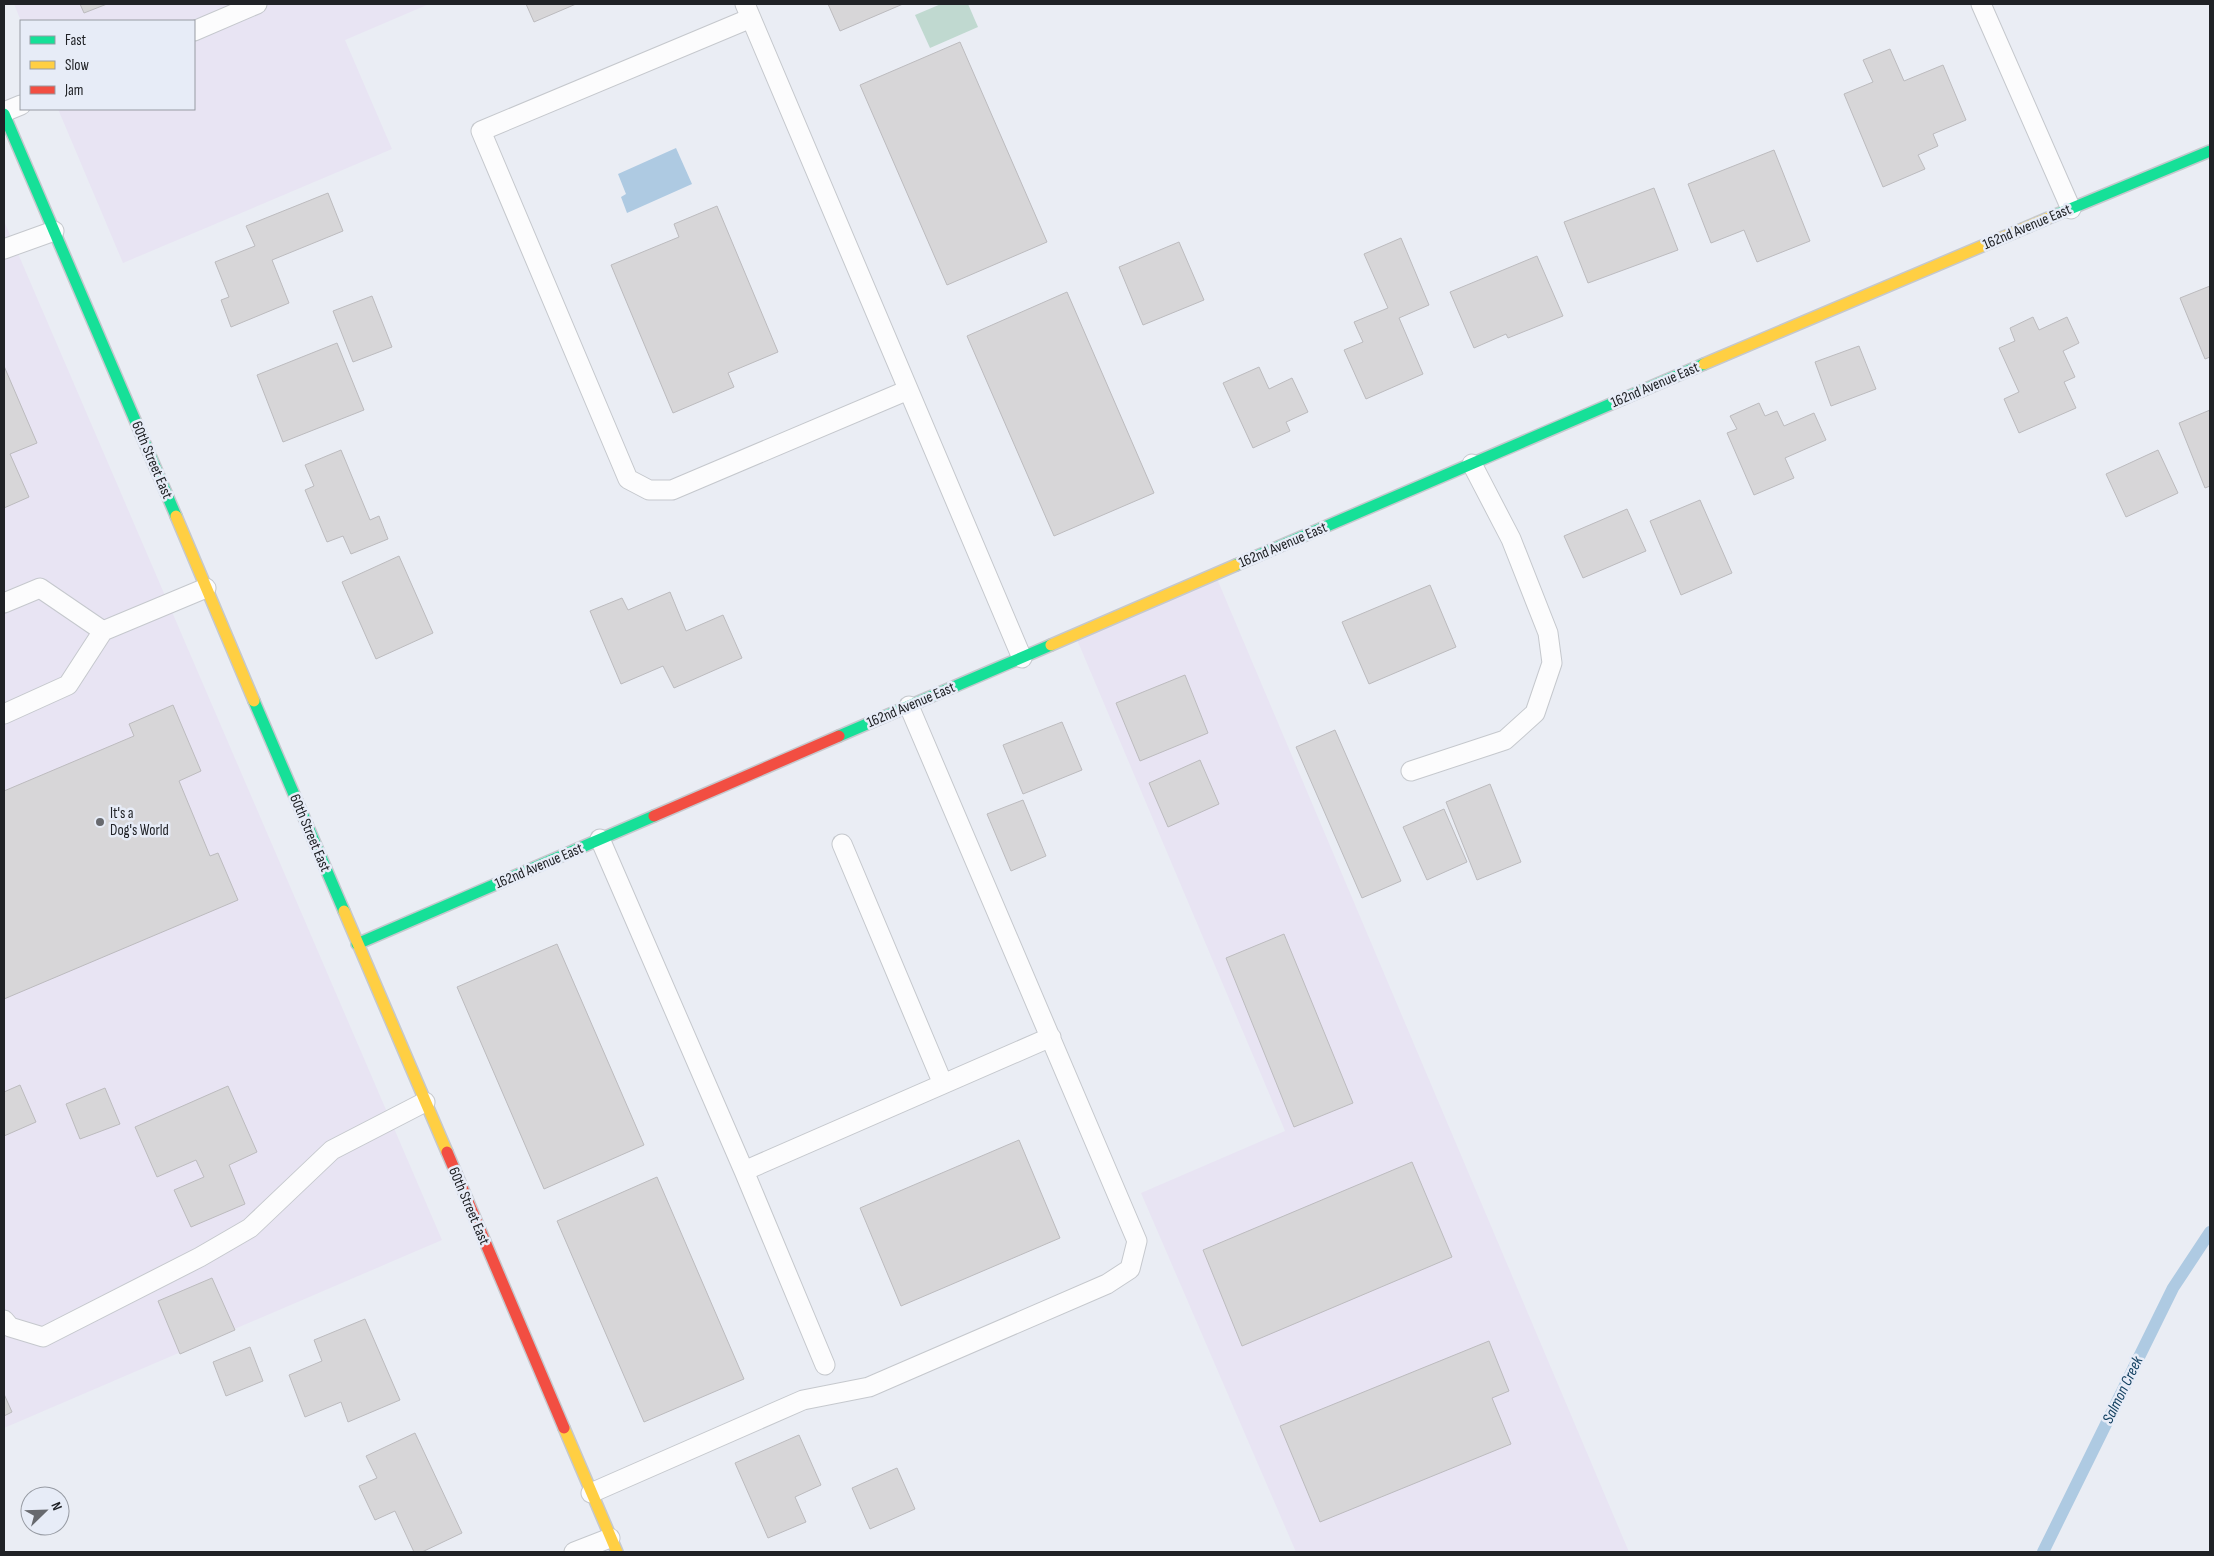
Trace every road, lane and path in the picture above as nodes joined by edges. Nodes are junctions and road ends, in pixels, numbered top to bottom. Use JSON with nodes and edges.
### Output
{"nodes":[{"id":1,"x":257,"y":4,"type":"edge"},
{"id":2,"x":1981,"y":4,"type":"edge"},
{"id":3,"x":748,"y":11,"type":"edge"},
{"id":4,"x":195,"y":31,"type":"edge"},
{"id":5,"x":20,"y":105,"type":"edge"},
{"id":6,"x":4,"y":113,"type":"edge"},
{"id":7,"x":2210,"y":151,"type":"edge"},
{"id":8,"x":2071,"y":209,"type":"junction"},
{"id":9,"x":54,"y":232,"type":"junction"},
{"id":10,"x":4,"y":249,"type":"edge"},
{"id":11,"x":908,"y":390,"type":"junction"},
{"id":12,"x":1472,"y":464,"type":"junction"},
{"id":13,"x":206,"y":588,"type":"junction"},
{"id":14,"x":4,"y":603,"type":"edge"},
{"id":15,"x":103,"y":631,"type":"junction"},
{"id":16,"x":1022,"y":658,"type":"junction"},
{"id":17,"x":909,"y":706,"type":"junction"},
{"id":18,"x":4,"y":714,"type":"edge"},
{"id":19,"x":1410,"y":771,"type":"dead end"},
{"id":20,"x":600,"y":839,"type":"junction"},
{"id":21,"x":842,"y":844,"type":"dead end"},
{"id":22,"x":357,"y":944,"type":"junction"},
{"id":23,"x":1051,"y":1037,"type":"junction"},
{"id":24,"x":943,"y":1084,"type":"junction"},
{"id":25,"x":424,"y":1102,"type":"junction"},
{"id":26,"x":744,"y":1171,"type":"junction"},
{"id":27,"x":4,"y":1320,"type":"edge"},
{"id":28,"x":825,"y":1365,"type":"dead end"},
{"id":29,"x":591,"y":1493,"type":"junction"},
{"id":30,"x":614,"y":1545,"type":"edge"},
{"id":31,"x":574,"y":1552,"type":"edge"}],
"edges":[{"from":1,"to":4,"type":"lane"},
{"from":2,"to":8,"type":"lane"},
{"from":3,"to":11,"type":"lane"},
{"from":3,"to":11,"type":"lane"},
{"from":5,"to":6,"type":"lane"},
{"from":6,"to":9,"type":"street","name":"60th Street East"},
{"from":7,"to":8,"type":"street","name":"162nd Avenue East"},
{"from":8,"to":12,"type":"street","name":"162nd Avenue East"},
{"from":9,"to":10,"type":"lane"},
{"from":9,"to":13,"type":"street","name":"60th Street East"},
{"from":11,"to":16,"type":"lane"},
{"from":12,"to":16,"type":"street","name":"162nd Avenue East"},
{"from":12,"to":19,"type":"lane"},
{"from":13,"to":15,"type":"lane"},
{"from":13,"to":22,"type":"street","name":"60th Street East"},
{"from":14,"to":15,"type":"lane"},
{"from":15,"to":18,"type":"lane"},
{"from":16,"to":17,"type":"street","name":"162nd Avenue East"},
{"from":17,"to":20,"type":"street","name":"162nd Avenue East"},
{"from":17,"to":23,"type":"lane"},
{"from":20,"to":22,"type":"street","name":"162nd Avenue East"},
{"from":20,"to":26,"type":"lane"},
{"from":21,"to":24,"type":"lane"},
{"from":22,"to":25,"type":"street","name":"60th Street East"},
{"from":23,"to":24,"type":"lane"},
{"from":23,"to":29,"type":"lane"},
{"from":24,"to":26,"type":"lane"},
{"from":25,"to":27,"type":"lane"},
{"from":25,"to":29,"type":"street","name":"60th Street East"},
{"from":26,"to":28,"type":"lane"},
{"from":29,"to":30,"type":"street","name":"60th Street East"},
{"from":30,"to":31,"type":"lane"}]}
